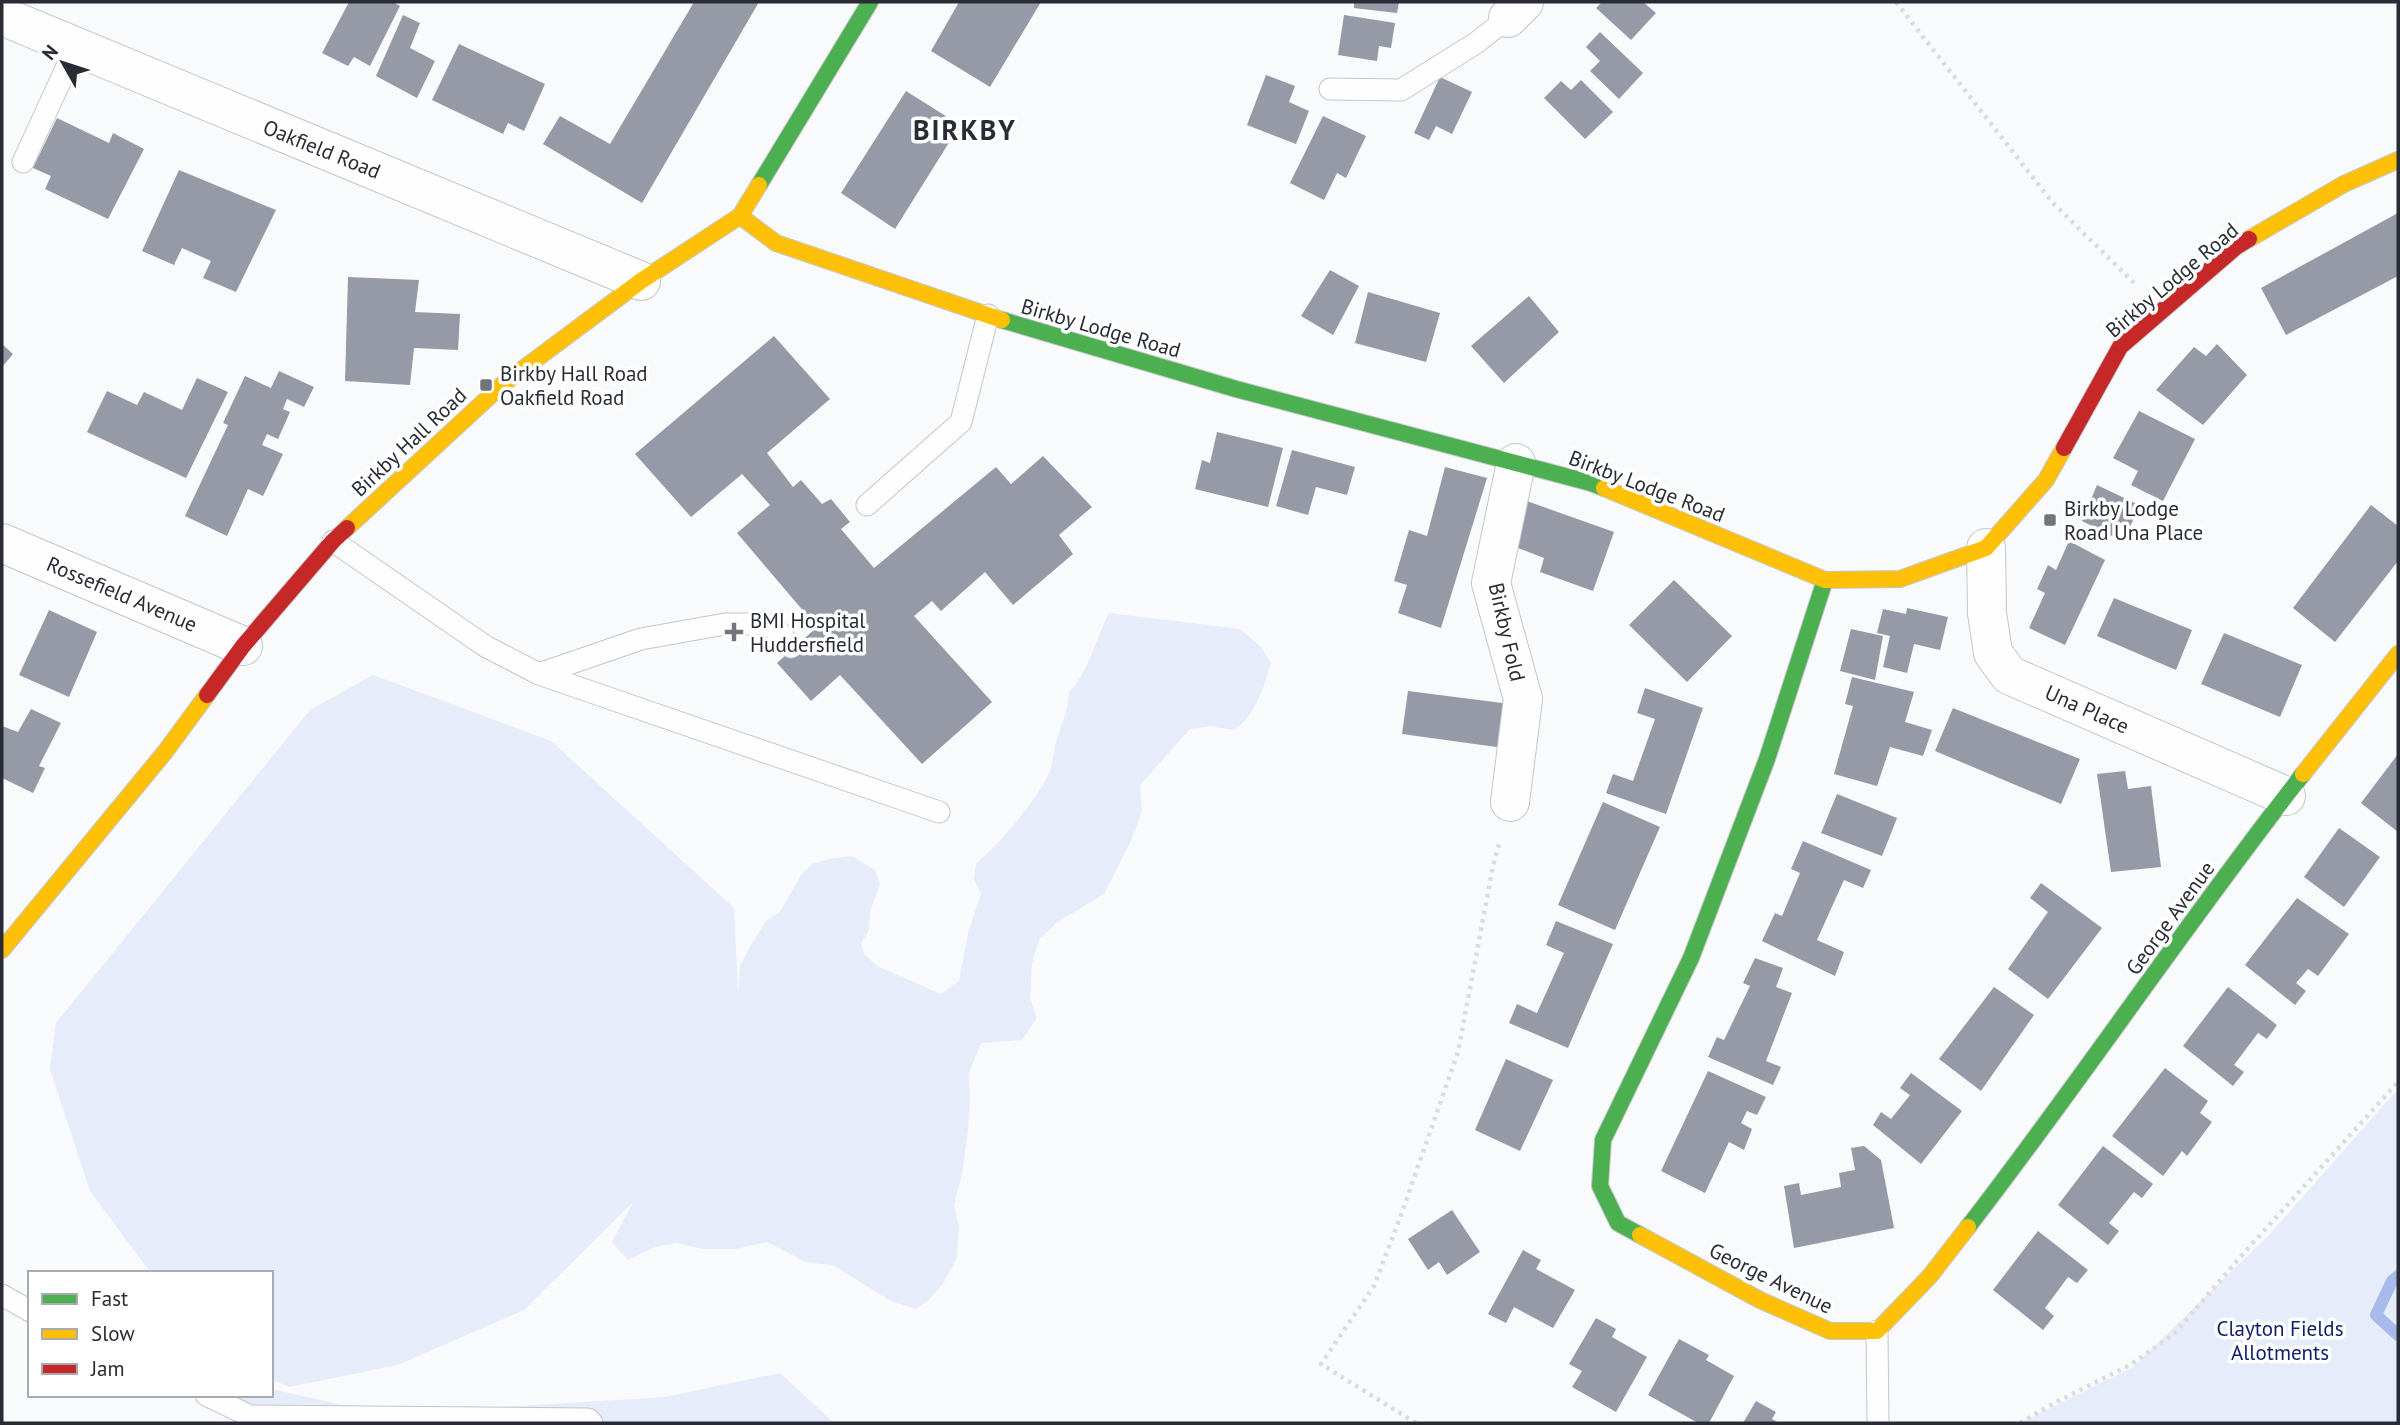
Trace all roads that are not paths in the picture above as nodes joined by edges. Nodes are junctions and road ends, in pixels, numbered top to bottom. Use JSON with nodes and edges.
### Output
{"nodes":[{"id":1,"x":870,"y":2,"type":"edge"},
{"id":2,"x":1516,"y":10,"type":"edge"},
{"id":3,"x":2,"y":16,"type":"edge"},
{"id":4,"x":76,"y":47,"type":"junction"},
{"id":5,"x":1330,"y":89,"type":"dead end"},
{"id":6,"x":2398,"y":160,"type":"edge"},
{"id":7,"x":23,"y":162,"type":"dead end"},
{"id":8,"x":740,"y":216,"type":"junction"},
{"id":9,"x":641,"y":281,"type":"junction"},
{"id":10,"x":988,"y":315,"type":"junction"},
{"id":11,"x":1516,"y":463,"type":"junction"},
{"id":12,"x":867,"y":505,"type":"dead end"},
{"id":13,"x":333,"y":541,"type":"junction"},
{"id":14,"x":2,"y":543,"type":"edge"},
{"id":15,"x":1986,"y":548,"type":"junction"},
{"id":16,"x":1825,"y":580,"type":"junction"},
{"id":17,"x":243,"y":646,"type":"junction"},
{"id":18,"x":791,"y":647,"type":"dead end"},
{"id":19,"x":2398,"y":654,"type":"edge"},
{"id":20,"x":539,"y":674,"type":"junction"},
{"id":21,"x":2286,"y":796,"type":"junction"},
{"id":22,"x":1510,"y":802,"type":"road end"},
{"id":23,"x":939,"y":812,"type":"dead end"},
{"id":24,"x":2,"y":950,"type":"edge"},
{"id":25,"x":2,"y":1295,"type":"edge"},
{"id":26,"x":28,"y":1310,"type":"edge"},
{"id":27,"x":1877,"y":1331,"type":"junction"},
{"id":28,"x":210,"y":1397,"type":"edge"},
{"id":29,"x":254,"y":1420,"type":"edge"},
{"id":30,"x":592,"y":1423,"type":"edge"},
{"id":31,"x":1878,"y":1423,"type":"edge"}],
"edges":[{"from":1,"to":8,"type":"street","name":"Birkby Hall Road"},
{"from":2,"to":5,"type":"lane"},
{"from":3,"to":4,"type":"street","name":"Oakfield Road"},
{"from":4,"to":7,"type":"lane"},
{"from":4,"to":9,"type":"street","name":"Oakfield Road"},
{"from":6,"to":15,"type":"street","name":"Birkby Lodge Road"},
{"from":8,"to":9,"type":"street","name":"Birkby Hall Road"},
{"from":8,"to":10,"type":"street","name":"Birkby Lodge Road"},
{"from":9,"to":13,"type":"street","name":"Birkby Hall Road"},
{"from":10,"to":11,"type":"street","name":"Birkby Lodge Road"},
{"from":10,"to":12,"type":"lane"},
{"from":11,"to":16,"type":"street","name":"Birkby Lodge Road"},
{"from":11,"to":22,"type":"street","name":"Birkby Fold"},
{"from":13,"to":17,"type":"street","name":"Birkby Hall Road"},
{"from":13,"to":20,"type":"lane"},
{"from":14,"to":17,"type":"street","name":"Rossefield Avenue"},
{"from":15,"to":16,"type":"street","name":"Birkby Lodge Road"},
{"from":15,"to":21,"type":"street","name":"Una Place"},
{"from":16,"to":27,"type":"street","name":"George Avenue"},
{"from":17,"to":24,"type":"street","name":"Birkby Hall Road"},
{"from":18,"to":20,"type":"lane"},
{"from":19,"to":21,"type":"street","name":"George Avenue"},
{"from":20,"to":23,"type":"lane"},
{"from":21,"to":27,"type":"street","name":"George Avenue"},
{"from":25,"to":26,"type":"lane"},
{"from":27,"to":31,"type":"lane"},
{"from":28,"to":29,"type":"lane"},
{"from":29,"to":30,"type":"lane"}]}
